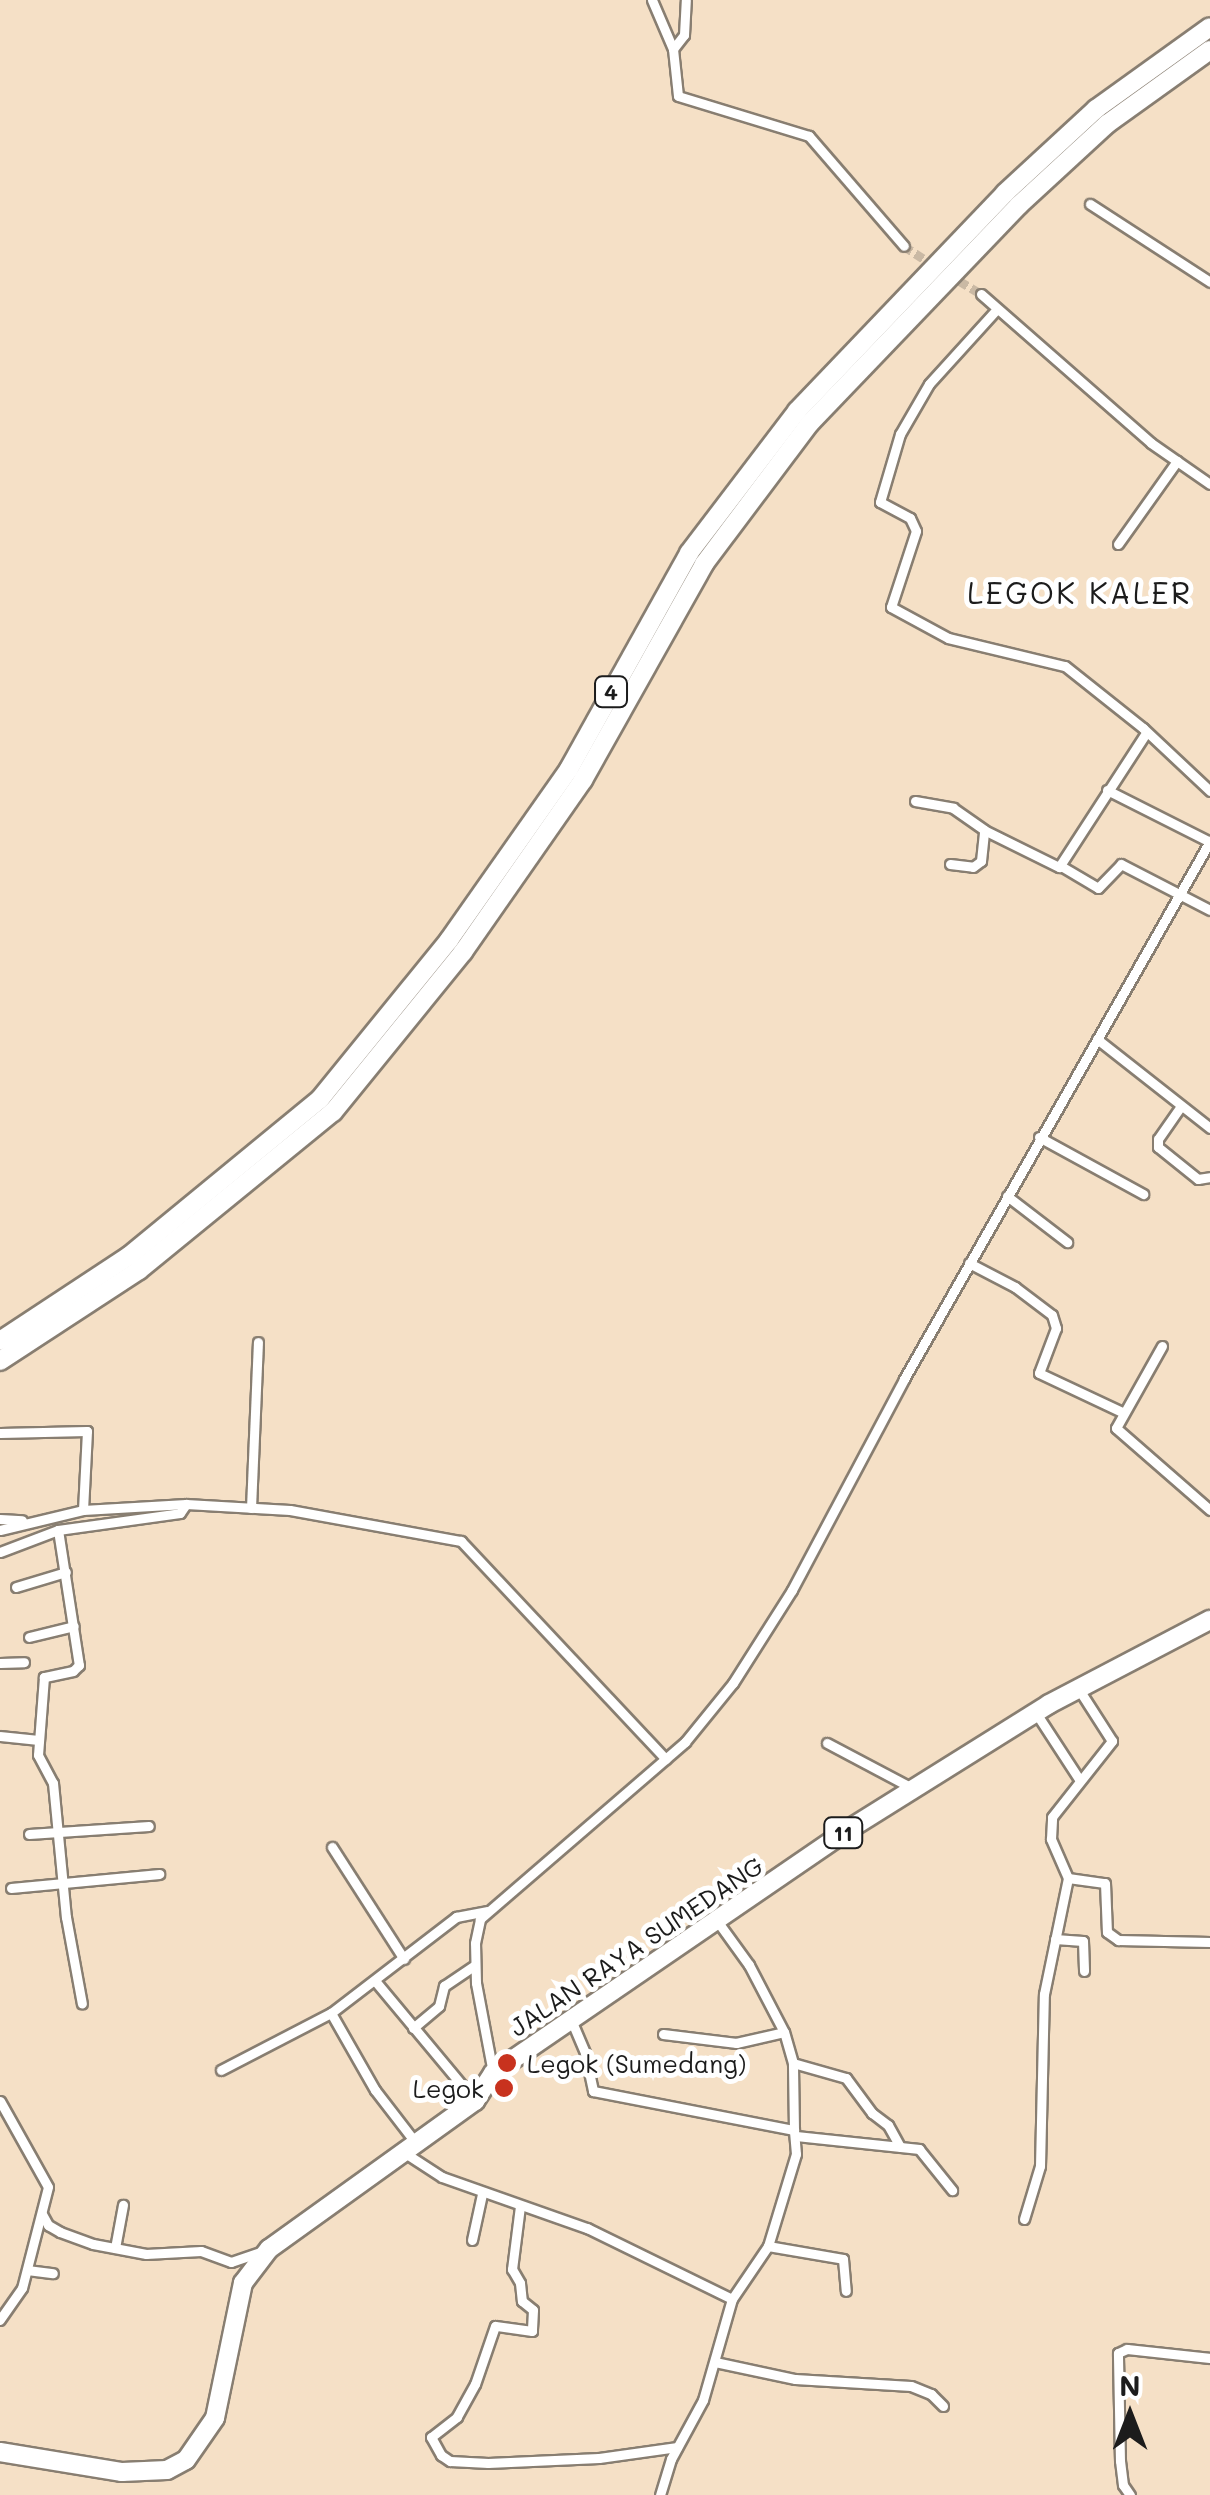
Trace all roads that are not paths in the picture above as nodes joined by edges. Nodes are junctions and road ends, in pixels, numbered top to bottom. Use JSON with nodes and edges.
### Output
{"nodes":[{"id":1,"x":652,"y":0,"type":"edge"},
{"id":2,"x":686,"y":0,"type":"edge"},
{"id":3,"x":1210,"y":27,"type":"edge"},
{"id":4,"x":673,"y":48,"type":"junction"},
{"id":5,"x":1210,"y":50,"type":"edge"},
{"id":6,"x":1090,"y":204,"type":"dead end"},
{"id":7,"x":904,"y":246,"type":"tunnel mouth"},
{"id":8,"x":1210,"y":282,"type":"edge"},
{"id":9,"x":981,"y":294,"type":"tunnel mouth"},
{"id":10,"x":998,"y":309,"type":"junction"},
{"id":11,"x":1176,"y":460,"type":"junction"},
{"id":12,"x":1210,"y":484,"type":"edge"},
{"id":13,"x":1118,"y":544,"type":"dead end"},
{"id":14,"x":1146,"y":733,"type":"junction"},
{"id":15,"x":1107,"y":790,"type":"junction"},
{"id":16,"x":1210,"y":792,"type":"edge"},
{"id":17,"x":915,"y":800,"type":"dead end"},
{"id":18,"x":984,"y":830,"type":"junction"},
{"id":19,"x":1210,"y":842,"type":"edge"},
{"id":20,"x":950,"y":864,"type":"dead end"},
{"id":21,"x":1061,"y":866,"type":"junction"},
{"id":22,"x":1179,"y":894,"type":"junction"},
{"id":23,"x":1210,"y":910,"type":"edge"},
{"id":24,"x":1097,"y":1039,"type":"junction"},
{"id":25,"x":1181,"y":1106,"type":"junction"},
{"id":26,"x":1210,"y":1128,"type":"edge"},
{"id":27,"x":1039,"y":1137,"type":"junction"},
{"id":28,"x":1210,"y":1176,"type":"edge"},
{"id":29,"x":1143,"y":1194,"type":"dead end"},
{"id":30,"x":1007,"y":1196,"type":"junction"},
{"id":31,"x":1067,"y":1242,"type":"dead end"},
{"id":32,"x":969,"y":1263,"type":"junction"},
{"id":33,"x":0,"y":1341,"type":"edge"},
{"id":34,"x":258,"y":1342,"type":"dead end"},
{"id":35,"x":1162,"y":1346,"type":"dead end"},
{"id":36,"x":0,"y":1362,"type":"edge"},
{"id":37,"x":1122,"y":1412,"type":"junction"},
{"id":38,"x":0,"y":1433,"type":"edge"},
{"id":39,"x":186,"y":1504,"type":"junction"},
{"id":40,"x":251,"y":1508,"type":"junction"},
{"id":41,"x":83,"y":1510,"type":"junction"},
{"id":42,"x":1210,"y":1510,"type":"edge"},
{"id":43,"x":0,"y":1519,"type":"edge"},
{"id":44,"x":26,"y":1520,"type":"junction"},
{"id":45,"x":0,"y":1530,"type":"edge"},
{"id":46,"x":58,"y":1530,"type":"junction"},
{"id":47,"x":0,"y":1552,"type":"edge"},
{"id":48,"x":66,"y":1572,"type":"junction"},
{"id":49,"x":16,"y":1587,"type":"dead end"},
{"id":50,"x":1210,"y":1620,"type":"edge"},
{"id":51,"x":74,"y":1626,"type":"junction"},
{"id":52,"x":30,"y":1636,"type":"dead end"},
{"id":53,"x":24,"y":1662,"type":"dead end"},
{"id":54,"x":0,"y":1663,"type":"edge"},
{"id":55,"x":1078,"y":1688,"type":"junction"},
{"id":56,"x":1036,"y":1713,"type":"junction"},
{"id":57,"x":0,"y":1736,"type":"edge"},
{"id":58,"x":39,"y":1740,"type":"junction"},
{"id":59,"x":828,"y":1743,"type":"dead end"},
{"id":60,"x":666,"y":1759,"type":"junction"},
{"id":61,"x":1079,"y":1779,"type":"junction"},
{"id":62,"x":912,"y":1788,"type":"junction"},
{"id":63,"x":149,"y":1826,"type":"dead end"},
{"id":64,"x":56,"y":1832,"type":"junction"},
{"id":65,"x":29,"y":1834,"type":"dead end"},
{"id":66,"x":332,"y":1847,"type":"dead end"},
{"id":67,"x":159,"y":1874,"type":"dead end"},
{"id":68,"x":1068,"y":1878,"type":"junction"},
{"id":69,"x":64,"y":1883,"type":"junction"},
{"id":70,"x":11,"y":1888,"type":"dead end"},
{"id":71,"x":486,"y":1911,"type":"junction"},
{"id":72,"x":718,"y":1922,"type":"junction"},
{"id":73,"x":1055,"y":1939,"type":"junction"},
{"id":74,"x":1210,"y":1942,"type":"edge"},
{"id":75,"x":404,"y":1959,"type":"junction"},
{"id":76,"x":474,"y":1966,"type":"junction"},
{"id":77,"x":1084,"y":1971,"type":"dead end"},
{"id":78,"x":376,"y":1982,"type":"junction"},
{"id":79,"x":82,"y":2004,"type":"dead end"},
{"id":80,"x":330,"y":2013,"type":"junction"},
{"id":81,"x":572,"y":2022,"type":"junction"},
{"id":82,"x":413,"y":2028,"type":"junction"},
{"id":83,"x":784,"y":2032,"type":"junction"},
{"id":84,"x":663,"y":2034,"type":"dead end"},
{"id":85,"x":793,"y":2063,"type":"junction"},
{"id":86,"x":221,"y":2070,"type":"dead end"},
{"id":87,"x":493,"y":2073,"type":"junction"},
{"id":88,"x":0,"y":2101,"type":"edge"},
{"id":89,"x":475,"y":2101,"type":"junction"},
{"id":90,"x":795,"y":2133,"type":"junction"},
{"id":91,"x":900,"y":2147,"type":"junction"},
{"id":92,"x":411,"y":2148,"type":"junction"},
{"id":93,"x":952,"y":2190,"type":"dead end"},
{"id":94,"x":482,"y":2194,"type":"junction"},
{"id":95,"x":123,"y":2205,"type":"dead end"},
{"id":96,"x":520,"y":2206,"type":"junction"},
{"id":97,"x":42,"y":2214,"type":"junction"},
{"id":98,"x":1024,"y":2219,"type":"dead end"},
{"id":99,"x":472,"y":2240,"type":"dead end"},
{"id":100,"x":768,"y":2246,"type":"junction"},
{"id":101,"x":115,"y":2248,"type":"junction"},
{"id":102,"x":268,"y":2249,"type":"junction"},
{"id":103,"x":27,"y":2270,"type":"junction"},
{"id":104,"x":53,"y":2273,"type":"dead end"},
{"id":105,"x":846,"y":2291,"type":"dead end"},
{"id":106,"x":732,"y":2299,"type":"junction"},
{"id":107,"x":0,"y":2320,"type":"edge"},
{"id":108,"x":1210,"y":2358,"type":"edge"},
{"id":109,"x":715,"y":2362,"type":"junction"},
{"id":110,"x":943,"y":2406,"type":"dead end"},
{"id":111,"x":0,"y":2452,"type":"edge"},
{"id":112,"x":675,"y":2452,"type":"junction"},
{"id":113,"x":660,"y":2495,"type":"edge"},
{"id":114,"x":1130,"y":2495,"type":"edge"}],
"edges":[{"from":1,"to":4,"type":"street"},
{"from":2,"to":4,"type":"street"},
{"from":3,"to":33,"type":"highway","number":"4"},
{"from":4,"to":7,"type":"street"},
{"from":5,"to":36,"type":"highway","number":"4"},
{"from":6,"to":8,"type":"street"},
{"from":9,"to":10,"type":"street"},
{"from":10,"to":11,"type":"street"},
{"from":10,"to":14,"type":"street"},
{"from":11,"to":12,"type":"street"},
{"from":11,"to":13,"type":"street"},
{"from":14,"to":15,"type":"street"},
{"from":14,"to":16,"type":"street"},
{"from":15,"to":19,"type":"street"},
{"from":15,"to":21,"type":"street"},
{"from":17,"to":18,"type":"street"},
{"from":18,"to":20,"type":"street"},
{"from":18,"to":21,"type":"street"},
{"from":19,"to":22,"type":"street"},
{"from":21,"to":22,"type":"street"},
{"from":22,"to":23,"type":"street"},
{"from":22,"to":24,"type":"street"},
{"from":24,"to":25,"type":"street"},
{"from":24,"to":27,"type":"street"},
{"from":25,"to":26,"type":"street"},
{"from":25,"to":28,"type":"street"},
{"from":27,"to":29,"type":"street"},
{"from":27,"to":30,"type":"street"},
{"from":30,"to":31,"type":"street"},
{"from":30,"to":32,"type":"street"},
{"from":32,"to":37,"type":"street"},
{"from":32,"to":60,"type":"street"},
{"from":34,"to":40,"type":"street"},
{"from":35,"to":37,"type":"street"},
{"from":37,"to":42,"type":"street"},
{"from":38,"to":41,"type":"street"},
{"from":39,"to":40,"type":"street"},
{"from":39,"to":41,"type":"street"},
{"from":39,"to":46,"type":"street"},
{"from":40,"to":60,"type":"street"},
{"from":41,"to":44,"type":"street"},
{"from":43,"to":44,"type":"street"},
{"from":44,"to":45,"type":"street"},
{"from":46,"to":47,"type":"street"},
{"from":46,"to":48,"type":"street"},
{"from":48,"to":49,"type":"street"},
{"from":48,"to":51,"type":"street"},
{"from":50,"to":55,"type":"highway","name":"JALAN RAYA SUMEDANG","number":"11"},
{"from":51,"to":52,"type":"street"},
{"from":51,"to":58,"type":"street"},
{"from":53,"to":54,"type":"street"},
{"from":55,"to":56,"type":"highway","name":"JALAN RAYA SUMEDANG","number":"11"},
{"from":55,"to":61,"type":"street"},
{"from":56,"to":61,"type":"street"},
{"from":56,"to":62,"type":"highway","name":"JALAN RAYA SUMEDANG","number":"11"},
{"from":57,"to":58,"type":"street"},
{"from":58,"to":64,"type":"street"},
{"from":59,"to":62,"type":"street"},
{"from":60,"to":71,"type":"street"},
{"from":61,"to":68,"type":"street"},
{"from":62,"to":72,"type":"highway","name":"JALAN RAYA SUMEDANG","number":"11"},
{"from":63,"to":64,"type":"street"},
{"from":64,"to":65,"type":"street"},
{"from":64,"to":69,"type":"street"},
{"from":66,"to":75,"type":"street"},
{"from":67,"to":69,"type":"street"},
{"from":68,"to":73,"type":"street"},
{"from":68,"to":74,"type":"street"},
{"from":69,"to":70,"type":"street"},
{"from":69,"to":79,"type":"street"},
{"from":71,"to":75,"type":"street"},
{"from":71,"to":76,"type":"street"},
{"from":72,"to":81,"type":"highway","name":"JALAN RAYA SUMEDANG","number":"11"},
{"from":72,"to":83,"type":"street"},
{"from":73,"to":77,"type":"street"},
{"from":73,"to":98,"type":"street"},
{"from":75,"to":78,"type":"street"},
{"from":76,"to":82,"type":"street"},
{"from":76,"to":87,"type":"street"},
{"from":78,"to":80,"type":"street"},
{"from":78,"to":82,"type":"street"},
{"from":80,"to":86,"type":"street"},
{"from":80,"to":92,"type":"street"},
{"from":81,"to":87,"type":"highway","name":"JALAN RAYA SUMEDANG","number":"11"},
{"from":81,"to":90,"type":"street"},
{"from":82,"to":89,"type":"street"},
{"from":83,"to":84,"type":"street"},
{"from":83,"to":85,"type":"street"},
{"from":85,"to":90,"type":"street"},
{"from":85,"to":91,"type":"street"},
{"from":87,"to":89,"type":"highway","name":"JALAN RAYA SUMEDANG","number":"11"},
{"from":88,"to":97,"type":"street"},
{"from":89,"to":92,"type":"highway","name":"JALAN RAYA SUMEDANG","number":"11"},
{"from":90,"to":91,"type":"street"},
{"from":90,"to":100,"type":"street"},
{"from":91,"to":93,"type":"street"},
{"from":92,"to":94,"type":"street"},
{"from":92,"to":102,"type":"highway","name":"JALAN RAYA SUMEDANG","number":"11"},
{"from":94,"to":96,"type":"street"},
{"from":94,"to":99,"type":"street"},
{"from":95,"to":101,"type":"street"},
{"from":96,"to":106,"type":"street"},
{"from":96,"to":112,"type":"street"},
{"from":97,"to":101,"type":"street"},
{"from":97,"to":103,"type":"street"},
{"from":100,"to":105,"type":"street"},
{"from":100,"to":106,"type":"street"},
{"from":101,"to":102,"type":"street"},
{"from":102,"to":111,"type":"highway","name":"JALAN RAYA SUMEDANG","number":"11"},
{"from":103,"to":104,"type":"street"},
{"from":103,"to":107,"type":"street"},
{"from":106,"to":109,"type":"street"},
{"from":108,"to":114,"type":"street"},
{"from":109,"to":110,"type":"street"},
{"from":109,"to":112,"type":"street"},
{"from":112,"to":113,"type":"street"}]}
